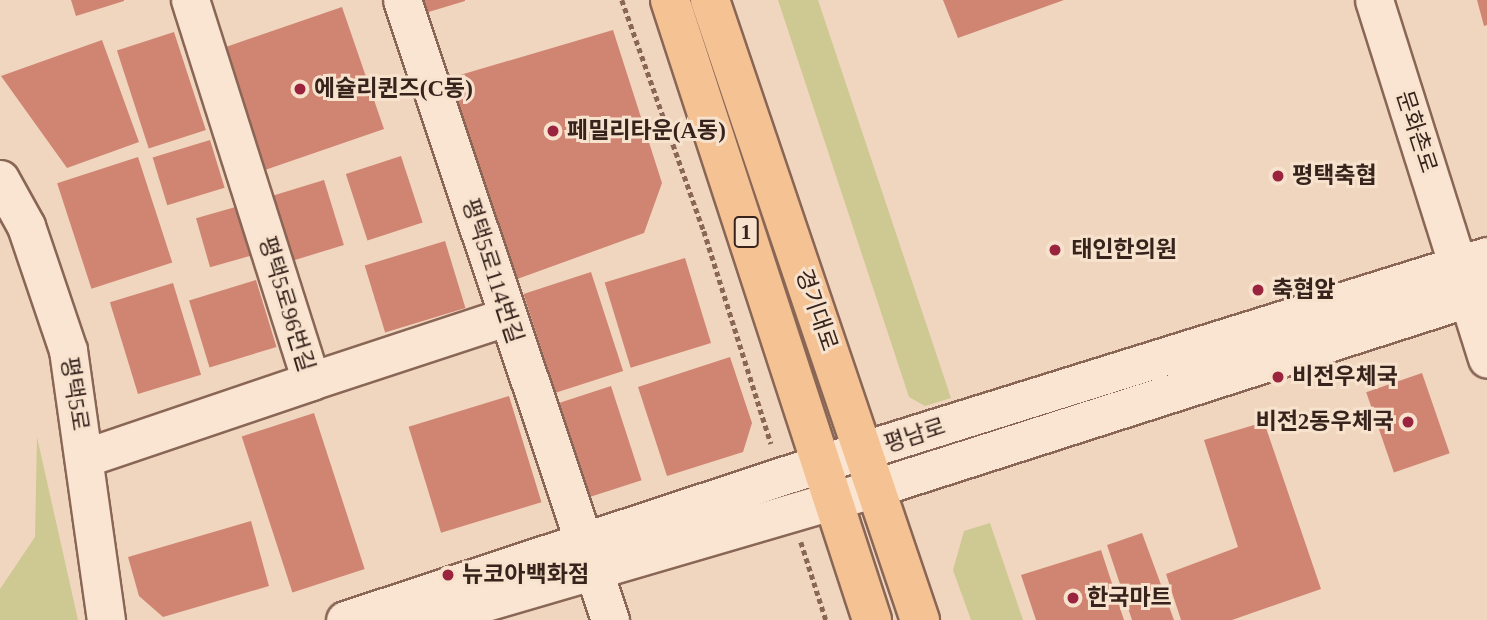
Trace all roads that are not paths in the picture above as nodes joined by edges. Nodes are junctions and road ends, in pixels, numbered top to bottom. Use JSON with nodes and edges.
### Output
{"nodes":[{"id":1,"x":190,"y":0,"type":"edge"},
{"id":2,"x":402,"y":0,"type":"edge"},
{"id":3,"x":670,"y":0,"type":"edge"},
{"id":4,"x":710,"y":0,"type":"edge"},
{"id":5,"x":1374,"y":0,"type":"edge"},
{"id":6,"x":0,"y":179,"type":"edge"},
{"id":7,"x":1475,"y":278,"type":"edge"},
{"id":8,"x":506,"y":317,"type":"junction"},
{"id":9,"x":1487,"y":359,"type":"edge"},
{"id":10,"x":311,"y":382,"type":"junction"},
{"id":11,"x":84,"y":458,"type":"junction"},
{"id":12,"x":869,"y":470,"type":"junction"},
{"id":13,"x":828,"y":481,"type":"junction"},
{"id":14,"x":589,"y":554,"type":"junction"},
{"id":15,"x":106,"y":620,"type":"edge"},
{"id":16,"x":345,"y":620,"type":"edge"},
{"id":17,"x":424,"y":620,"type":"edge"},
{"id":18,"x":610,"y":620,"type":"edge"},
{"id":19,"x":872,"y":620,"type":"edge"},
{"id":20,"x":920,"y":620,"type":"edge"}],
"edges":[{"from":1,"to":10,"type":"street","name":"평택5로96번길"},
{"from":2,"to":8,"type":"street","name":"평택5로114번길"},
{"from":3,"to":13,"type":"main road","name":"경기대로","number":"1"},
{"from":4,"to":12,"type":"main road","name":"경기대로","number":"1"},
{"from":5,"to":7,"type":"street","name":"문화촌로"},
{"from":6,"to":11,"type":"street","name":"평택5로"},
{"from":7,"to":9,"type":"street","name":"문화촌로"},
{"from":7,"to":12,"type":"street","name":"평남로"},
{"from":8,"to":10,"type":"street"},
{"from":8,"to":14,"type":"street","name":"평택5로114번길"},
{"from":10,"to":11,"type":"street","name":"평택5로96번길"},
{"from":11,"to":15,"type":"street","name":"평택5로"},
{"from":12,"to":13,"type":"street","name":"평남로"},
{"from":12,"to":20,"type":"main road","name":"경기대로","number":"1"},
{"from":13,"to":14,"type":"street"},
{"from":13,"to":14,"type":"street","name":"평남로"},
{"from":13,"to":19,"type":"main road","name":"경기대로","number":"1"},
{"from":14,"to":16,"type":"street","name":"평남로"},
{"from":14,"to":17,"type":"street"},
{"from":14,"to":18,"type":"street","name":"평택5로114번길"}]}
